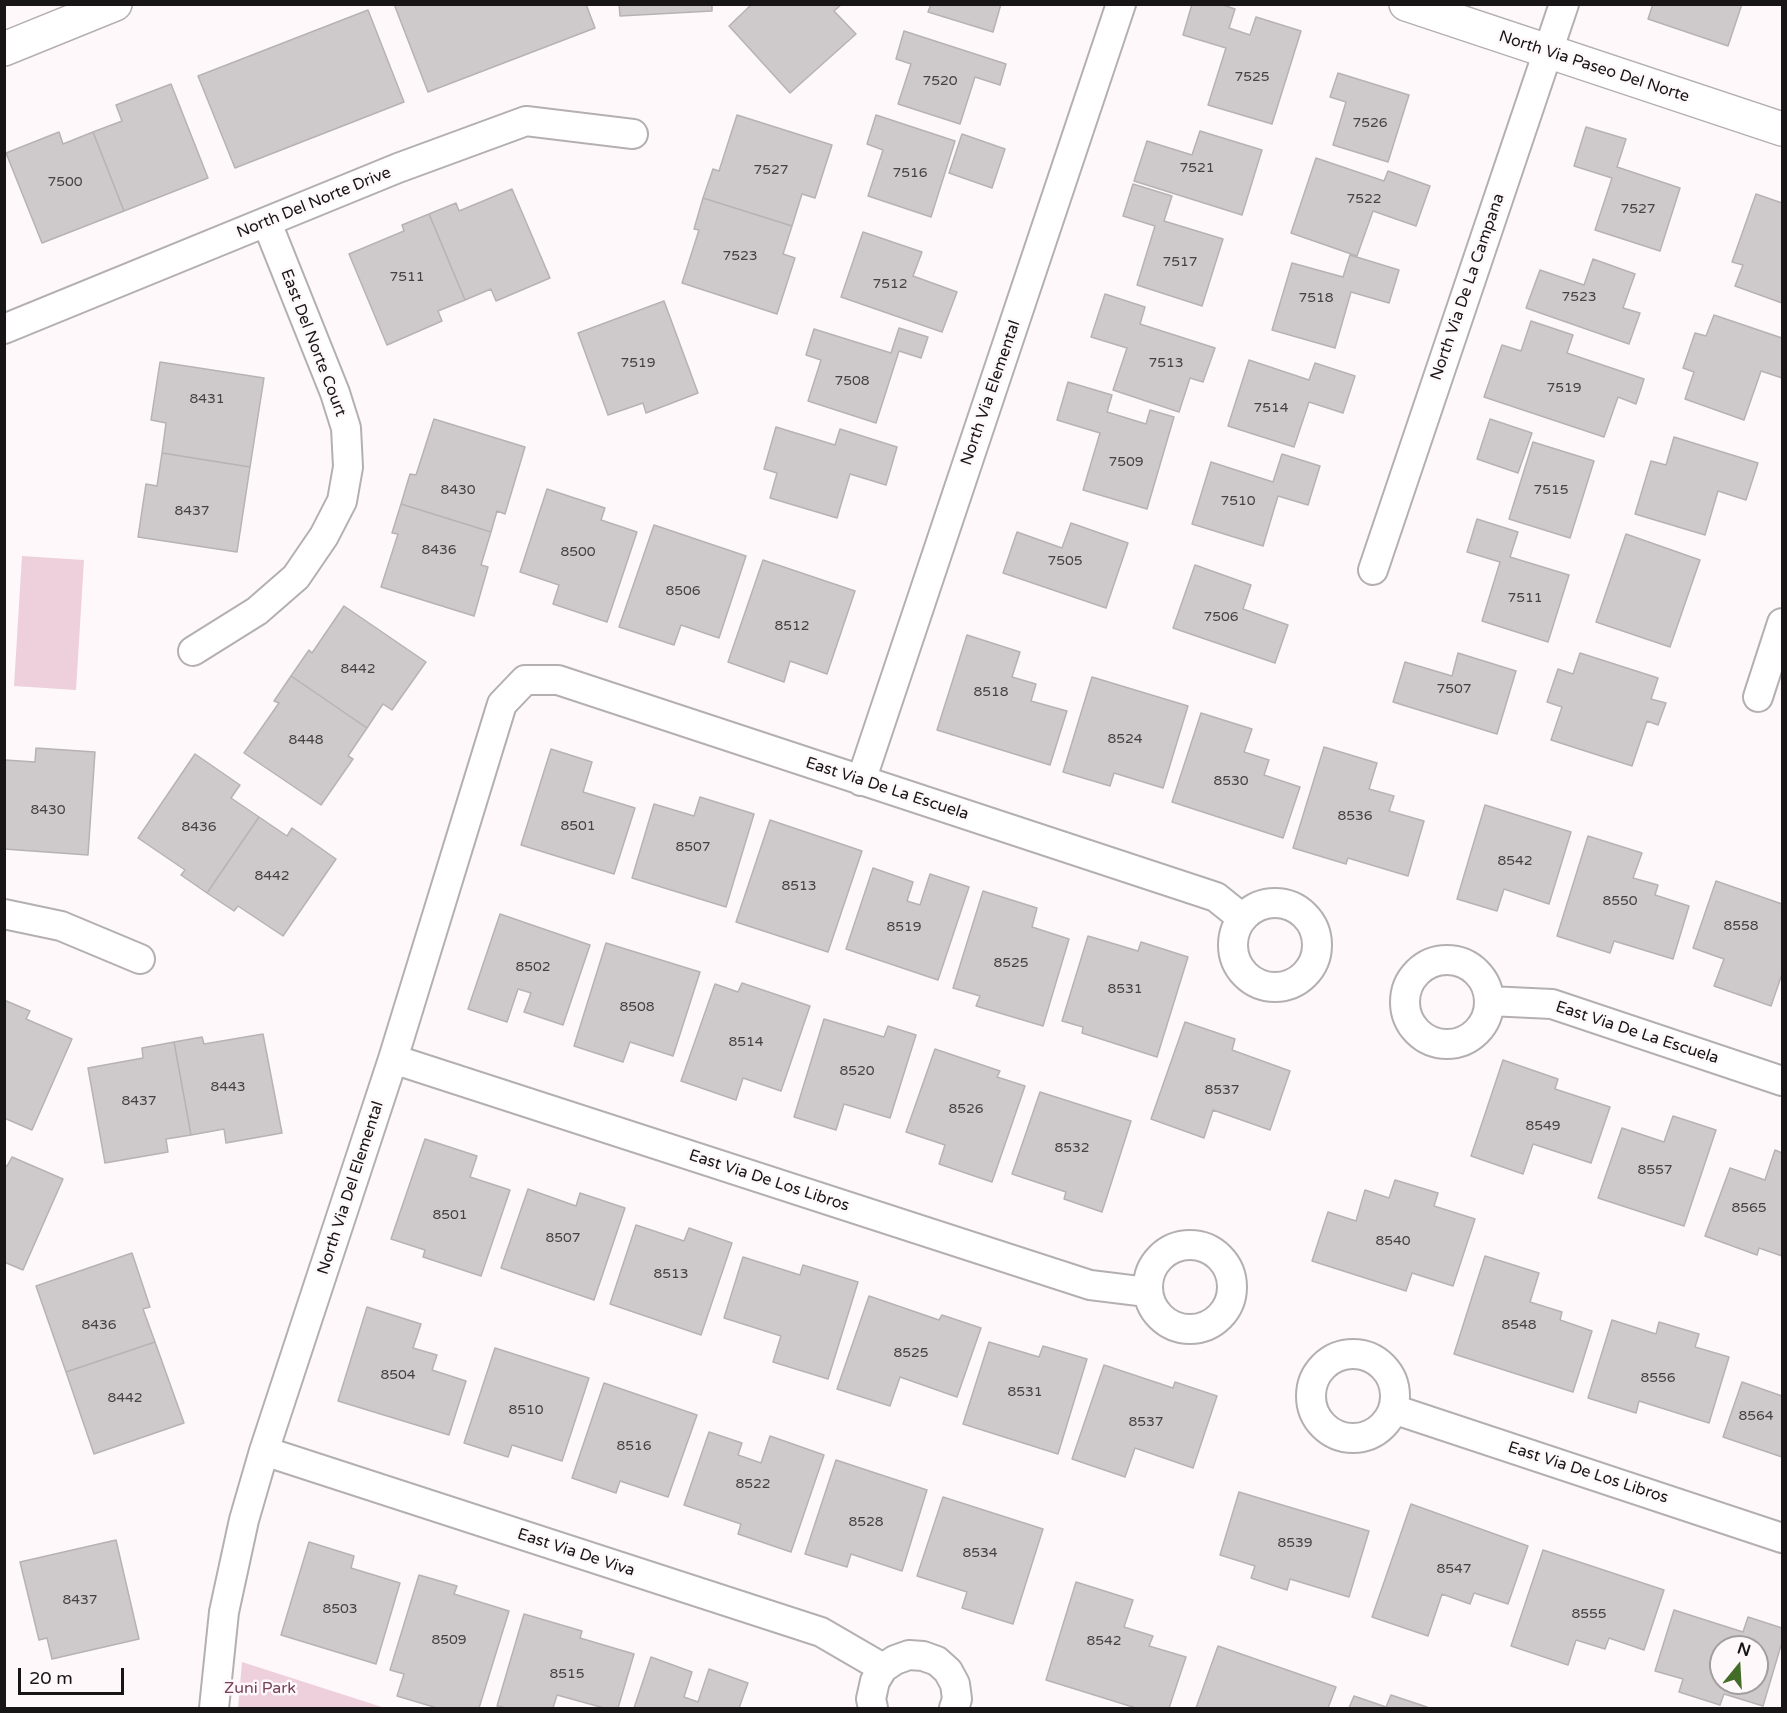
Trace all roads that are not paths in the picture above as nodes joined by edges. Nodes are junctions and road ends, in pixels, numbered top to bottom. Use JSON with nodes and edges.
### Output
{"nodes":[{"id":1,"x":115,"y":4,"type":"edge"},
{"id":2,"x":1121,"y":4,"type":"edge"},
{"id":3,"x":1406,"y":4,"type":"edge"},
{"id":4,"x":1564,"y":4,"type":"edge"},
{"id":5,"x":4,"y":49,"type":"edge"},
{"id":6,"x":1547,"y":51,"type":"junction"},
{"id":7,"x":1782,"y":129,"type":"edge"},
{"id":8,"x":633,"y":134,"type":"dead end"},
{"id":9,"x":267,"y":223,"type":"junction"},
{"id":10,"x":4,"y":329,"type":"edge"},
{"id":11,"x":1373,"y":570,"type":"dead end"},
{"id":12,"x":1782,"y":623,"type":"edge"},
{"id":13,"x":193,"y":651,"type":"dead end"},
{"id":14,"x":525,"y":680,"type":"joint"},
{"id":15,"x":1758,"y":698,"type":"dead end"},
{"id":16,"x":861,"y":781,"type":"junction"},
{"id":17,"x":4,"y":914,"type":"edge"},
{"id":18,"x":1242,"y":918,"type":"dead end"},
{"id":19,"x":140,"y":959,"type":"dead end"},
{"id":20,"x":1489,"y":1001,"type":"dead end"},
{"id":21,"x":393,"y":1059,"type":"junction"},
{"id":22,"x":1782,"y":1081,"type":"edge"},
{"id":23,"x":1147,"y":1292,"type":"dead end"},
{"id":24,"x":1393,"y":1409,"type":"dead end"},
{"id":25,"x":264,"y":1451,"type":"junction"},
{"id":26,"x":1782,"y":1538,"type":"edge"},
{"id":27,"x":883,"y":1668,"type":"junction"},
{"id":28,"x":214,"y":1708,"type":"edge"},
{"id":29,"x":873,"y":1708,"type":"edge"},
{"id":30,"x":954,"y":1708,"type":"edge"}],
"edges":[{"from":1,"to":5,"type":"street"},
{"from":2,"to":16,"type":"street","name":"North Via Elemental"},
{"from":3,"to":6,"type":"street","name":"North Via Paseo Del Norte"},
{"from":4,"to":6,"type":"street","name":"North Via De La Campana"},
{"from":6,"to":7,"type":"street","name":"North Via Paseo Del Norte"},
{"from":6,"to":11,"type":"street","name":"North Via De La Campana"},
{"from":8,"to":9,"type":"street","name":"North Del Norte Drive"},
{"from":9,"to":10,"type":"street","name":"North Del Norte Drive"},
{"from":9,"to":13,"type":"street","name":"East Del Norte Court"},
{"from":12,"to":15,"type":"street"},
{"from":14,"to":16,"type":"street","name":"East Via De La Escuela"},
{"from":14,"to":21,"type":"street","name":"North Via Del Elemental"},
{"from":16,"to":18,"type":"street","name":"East Via De La Escuela"},
{"from":17,"to":19,"type":"street"},
{"from":20,"to":22,"type":"street","name":"East Via De La Escuela"},
{"from":21,"to":23,"type":"street","name":"East Via De Los Libros"},
{"from":21,"to":25,"type":"street","name":"North Via Del Elemental"},
{"from":24,"to":26,"type":"street","name":"East Via De Los Libros"},
{"from":25,"to":27,"type":"street","name":"East Via De Viva"},
{"from":25,"to":28,"type":"street","name":"North Via Del Elemental"},
{"from":27,"to":29,"type":"street"},
{"from":27,"to":30,"type":"street"}]}
